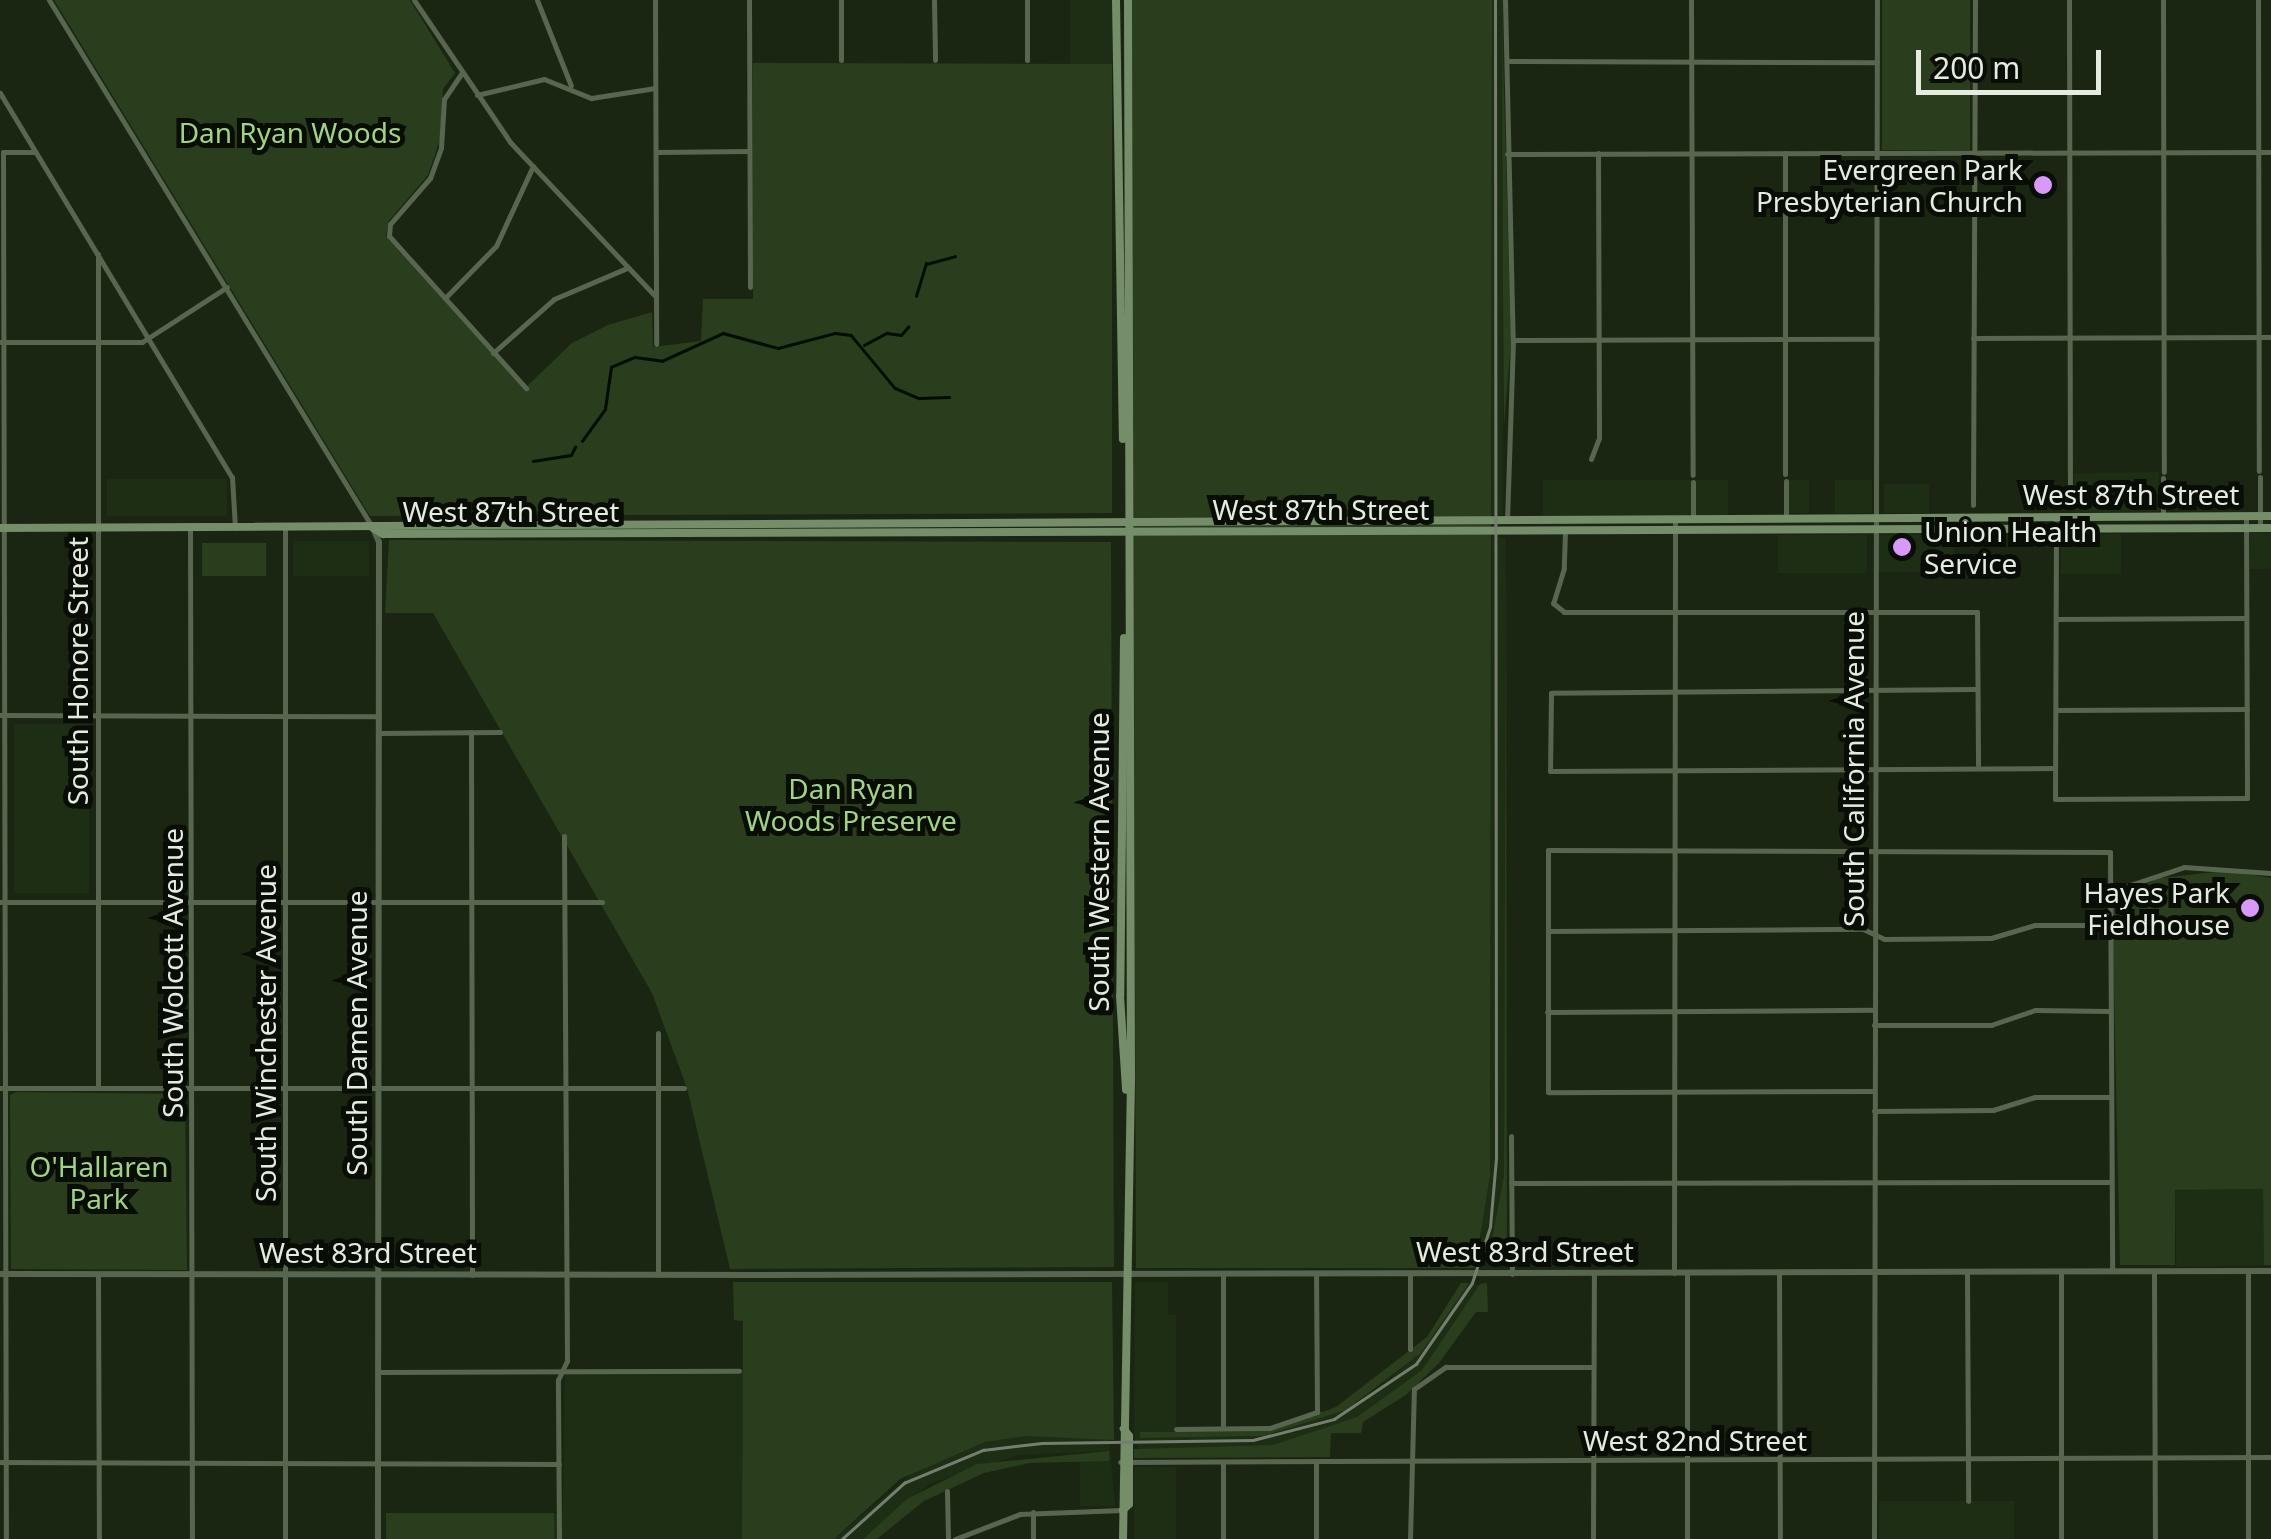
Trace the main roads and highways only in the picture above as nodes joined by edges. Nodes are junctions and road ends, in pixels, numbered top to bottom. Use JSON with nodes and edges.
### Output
{"nodes":[{"id":1,"x":1116,"y":0,"type":"edge"},
{"id":2,"x":1128,"y":0,"type":"edge"},
{"id":3,"x":1125,"y":454,"type":"junction"},
{"id":4,"x":2271,"y":516,"type":"edge"},
{"id":5,"x":1610,"y":520,"type":"junction"},
{"id":6,"x":1125,"y":521,"type":"junction"},
{"id":7,"x":2,"y":528,"type":"edge"},
{"id":8,"x":372,"y":528,"type":"junction"},
{"id":9,"x":2271,"y":528,"type":"edge"},
{"id":10,"x":1609,"y":530,"type":"junction"},
{"id":11,"x":1125,"y":533,"type":"junction"},
{"id":12,"x":1124,"y":1539,"type":"edge"}],
"edges":[{"from":1,"to":3,"type":"main road","name":"South Western Avenue"},
{"from":2,"to":3,"type":"main road","name":"South Western Avenue"},
{"from":3,"to":6,"type":"main road","name":"South Western Avenue"},
{"from":4,"to":5,"type":"main road","name":"West 87th Street"},
{"from":5,"to":6,"type":"main road","name":"West 87th Street"},
{"from":5,"to":10,"type":"main road"},
{"from":6,"to":8,"type":"main road","name":"West 87th Street"},
{"from":6,"to":11,"type":"main road","name":"South Western Avenue"},
{"from":7,"to":8,"type":"main road","name":"West 87th Street"},
{"from":8,"to":11,"type":"main road","name":"West 87th Street"},
{"from":9,"to":10,"type":"main road","name":"West 87th Street"},
{"from":10,"to":11,"type":"main road","name":"West 87th Street"},
{"from":11,"to":12,"type":"main road","name":"South Western Avenue"}]}
